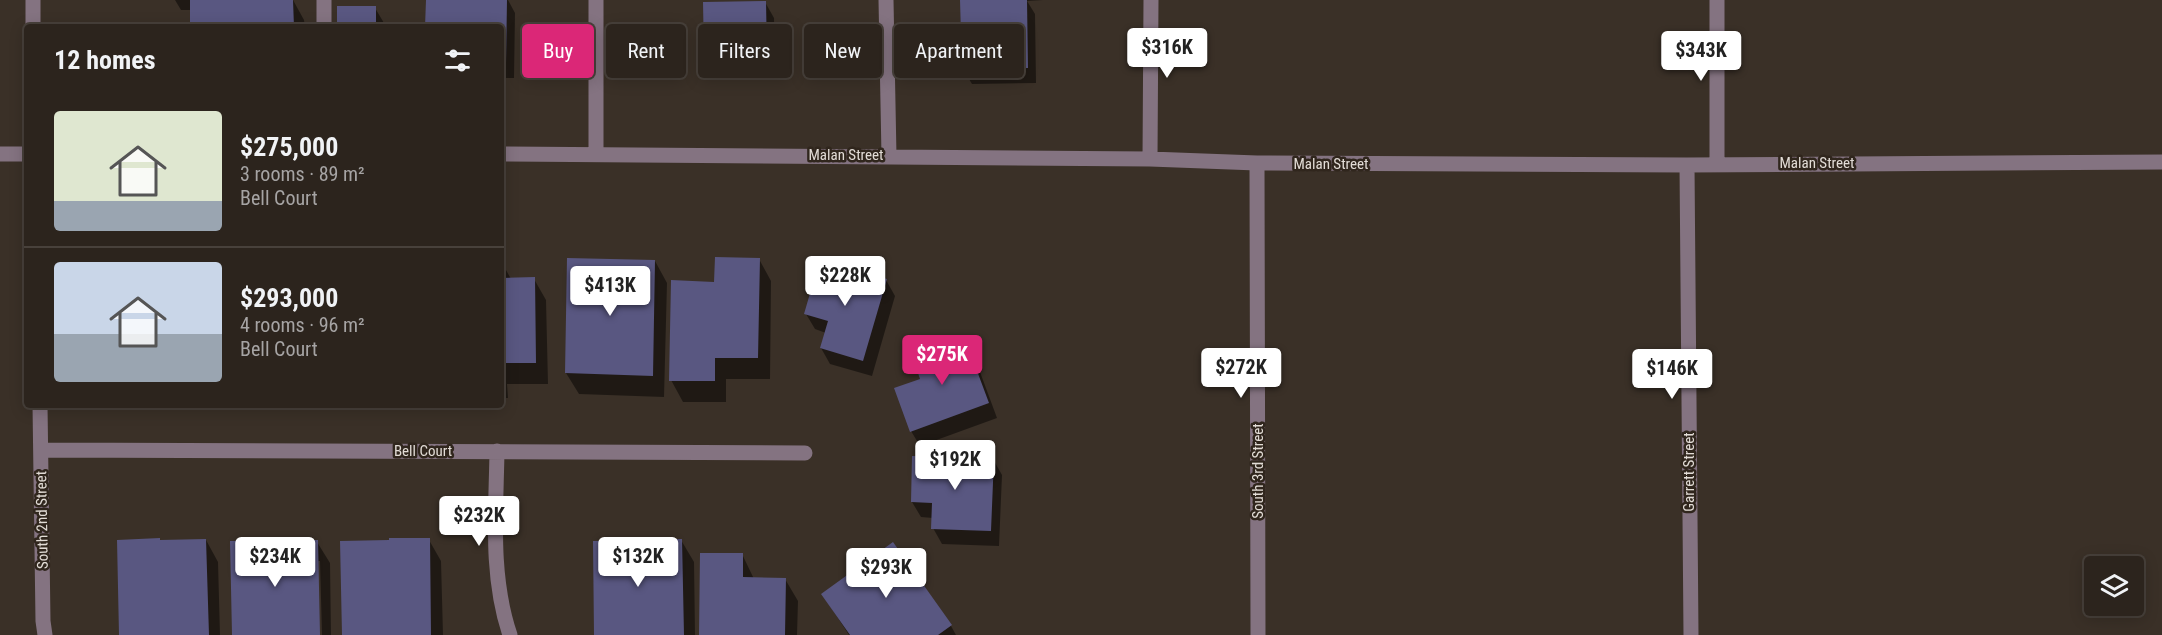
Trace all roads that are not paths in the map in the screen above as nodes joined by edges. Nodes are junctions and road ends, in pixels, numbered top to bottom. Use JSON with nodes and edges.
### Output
{"nodes":[{"id":1,"x":33,"y":0,"type":"edge"},
{"id":2,"x":324,"y":0,"type":"edge"},
{"id":3,"x":596,"y":0,"type":"edge"},
{"id":4,"x":886,"y":0,"type":"edge"},
{"id":5,"x":1151,"y":0,"type":"edge"},
{"id":6,"x":1717,"y":0,"type":"edge"},
{"id":7,"x":33,"y":24,"type":"edge"},
{"id":8,"x":324,"y":24,"type":"edge"},
{"id":9,"x":0,"y":154,"type":"edge"},
{"id":10,"x":24,"y":154,"type":"edge"},
{"id":11,"x":504,"y":154,"type":"edge"},
{"id":12,"x":596,"y":154,"type":"junction"},
{"id":13,"x":889,"y":156,"type":"junction"},
{"id":14,"x":1150,"y":159,"type":"junction"},
{"id":15,"x":2162,"y":162,"type":"edge"},
{"id":16,"x":1257,"y":163,"type":"junction"},
{"id":17,"x":1717,"y":164,"type":"junction"},
{"id":18,"x":1687,"y":165,"type":"junction"},
{"id":19,"x":40,"y":408,"type":"edge"},
{"id":20,"x":41,"y":450,"type":"junction"},
{"id":21,"x":497,"y":451,"type":"junction"},
{"id":22,"x":805,"y":453,"type":"dead end"},
{"id":23,"x":45,"y":635,"type":"edge"},
{"id":24,"x":510,"y":635,"type":"edge"},
{"id":25,"x":1258,"y":635,"type":"edge"},
{"id":26,"x":1690,"y":635,"type":"edge"}],
"edges":[{"from":1,"to":7,"type":"street"},
{"from":2,"to":8,"type":"street"},
{"from":3,"to":12,"type":"street"},
{"from":4,"to":13,"type":"street"},
{"from":5,"to":14,"type":"street"},
{"from":6,"to":17,"type":"street"},
{"from":9,"to":10,"type":"street"},
{"from":11,"to":12,"type":"street","name":"Malan Street"},
{"from":12,"to":13,"type":"street","name":"Malan Street"},
{"from":13,"to":14,"type":"street","name":"Malan Street"},
{"from":14,"to":16,"type":"street","name":"Malan Street"},
{"from":15,"to":17,"type":"street","name":"Malan Street"},
{"from":16,"to":18,"type":"street","name":"Malan Street"},
{"from":16,"to":25,"type":"street","name":"South 3rd Street"},
{"from":17,"to":18,"type":"street","name":"Malan Street"},
{"from":18,"to":26,"type":"street","name":"Garrett Street"},
{"from":19,"to":20,"type":"street","name":"South 2nd Street"},
{"from":20,"to":21,"type":"street","name":"Bell Court"},
{"from":20,"to":23,"type":"street","name":"South 2nd Street"},
{"from":21,"to":22,"type":"street","name":"Bell Court"},
{"from":21,"to":24,"type":"street"}]}
